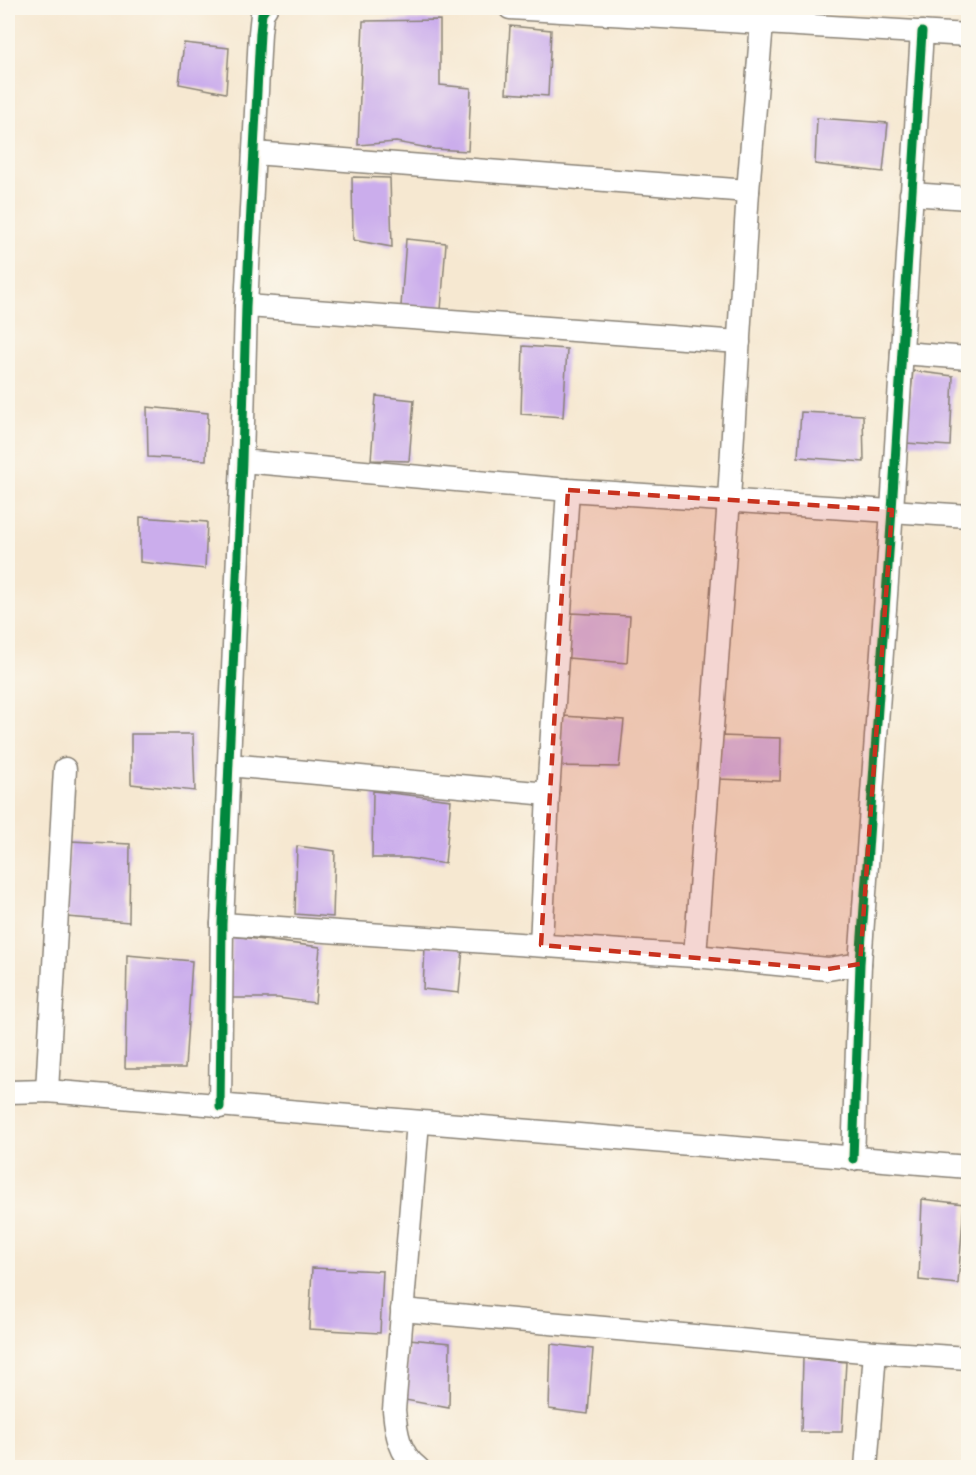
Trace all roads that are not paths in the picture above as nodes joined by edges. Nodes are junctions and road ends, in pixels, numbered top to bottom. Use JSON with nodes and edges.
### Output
{"nodes":[{"id":1,"x":266,"y":8,"type":"edge"},
{"id":2,"x":510,"y":8,"type":"edge"},
{"id":3,"x":567,"y":9,"type":"edge"},
{"id":4,"x":708,"y":14,"type":"edge"},
{"id":5,"x":762,"y":23,"type":"junction"},
{"id":6,"x":922,"y":32,"type":"junction"},
{"id":7,"x":969,"y":35,"type":"edge"},
{"id":8,"x":254,"y":153,"type":"junction"},
{"id":9,"x":748,"y":191,"type":"junction"},
{"id":10,"x":911,"y":194,"type":"junction"},
{"id":11,"x":969,"y":198,"type":"edge"},
{"id":12,"x":246,"y":306,"type":"junction"},
{"id":13,"x":739,"y":342,"type":"junction"},
{"id":14,"x":902,"y":353,"type":"junction"},
{"id":15,"x":969,"y":357,"type":"edge"},
{"id":16,"x":242,"y":460,"type":"junction"},
{"id":17,"x":568,"y":490,"type":"junction"},
{"id":18,"x":729,"y":499,"type":"junction"},
{"id":19,"x":892,"y":510,"type":"junction"},
{"id":20,"x":969,"y":516,"type":"edge"},
{"id":21,"x":229,"y":765,"type":"junction"},
{"id":22,"x":65,"y":769,"type":"dead end"},
{"id":23,"x":548,"y":794,"type":"junction"},
{"id":24,"x":222,"y":924,"type":"junction"},
{"id":25,"x":541,"y":945,"type":"junction"},
{"id":26,"x":695,"y":956,"type":"junction"},
{"id":27,"x":860,"y":964,"type":"junction"},
{"id":28,"x":47,"y":1091,"type":"junction"},
{"id":29,"x":8,"y":1092,"type":"edge"},
{"id":30,"x":220,"y":1107,"type":"junction"},
{"id":31,"x":418,"y":1122,"type":"junction"},
{"id":32,"x":853,"y":1159,"type":"junction"},
{"id":33,"x":969,"y":1167,"type":"edge"},
{"id":34,"x":402,"y":1310,"type":"junction"},
{"id":35,"x":875,"y":1352,"type":"junction"},
{"id":36,"x":969,"y":1358,"type":"edge"},
{"id":37,"x":418,"y":1467,"type":"edge"},
{"id":38,"x":866,"y":1467,"type":"edge"}],
"edges":[{"from":1,"to":8,"type":"street"},
{"from":2,"to":3,"type":"street"},
{"from":3,"to":4,"type":"street"},
{"from":4,"to":5,"type":"street"},
{"from":5,"to":6,"type":"street"},
{"from":5,"to":9,"type":"street"},
{"from":6,"to":7,"type":"street"},
{"from":6,"to":10,"type":"street"},
{"from":8,"to":9,"type":"street"},
{"from":8,"to":12,"type":"street"},
{"from":9,"to":13,"type":"street"},
{"from":10,"to":11,"type":"street"},
{"from":10,"to":14,"type":"street"},
{"from":12,"to":13,"type":"street"},
{"from":12,"to":16,"type":"street"},
{"from":13,"to":18,"type":"street"},
{"from":14,"to":15,"type":"street"},
{"from":14,"to":19,"type":"street"},
{"from":16,"to":17,"type":"street"},
{"from":16,"to":21,"type":"street"},
{"from":17,"to":18,"type":"street"},
{"from":17,"to":23,"type":"street"},
{"from":18,"to":19,"type":"street"},
{"from":18,"to":26,"type":"street"},
{"from":19,"to":20,"type":"street"},
{"from":19,"to":27,"type":"street"},
{"from":21,"to":23,"type":"street"},
{"from":21,"to":24,"type":"street"},
{"from":22,"to":28,"type":"street"},
{"from":23,"to":25,"type":"street"},
{"from":24,"to":25,"type":"street"},
{"from":24,"to":30,"type":"street"},
{"from":25,"to":26,"type":"street"},
{"from":26,"to":27,"type":"street"},
{"from":27,"to":32,"type":"street"},
{"from":28,"to":29,"type":"street"},
{"from":28,"to":30,"type":"street"},
{"from":30,"to":31,"type":"street"},
{"from":31,"to":32,"type":"street"},
{"from":31,"to":34,"type":"street"},
{"from":32,"to":33,"type":"street"},
{"from":34,"to":35,"type":"street"},
{"from":34,"to":37,"type":"street"},
{"from":35,"to":36,"type":"street"},
{"from":35,"to":38,"type":"street"}]}
